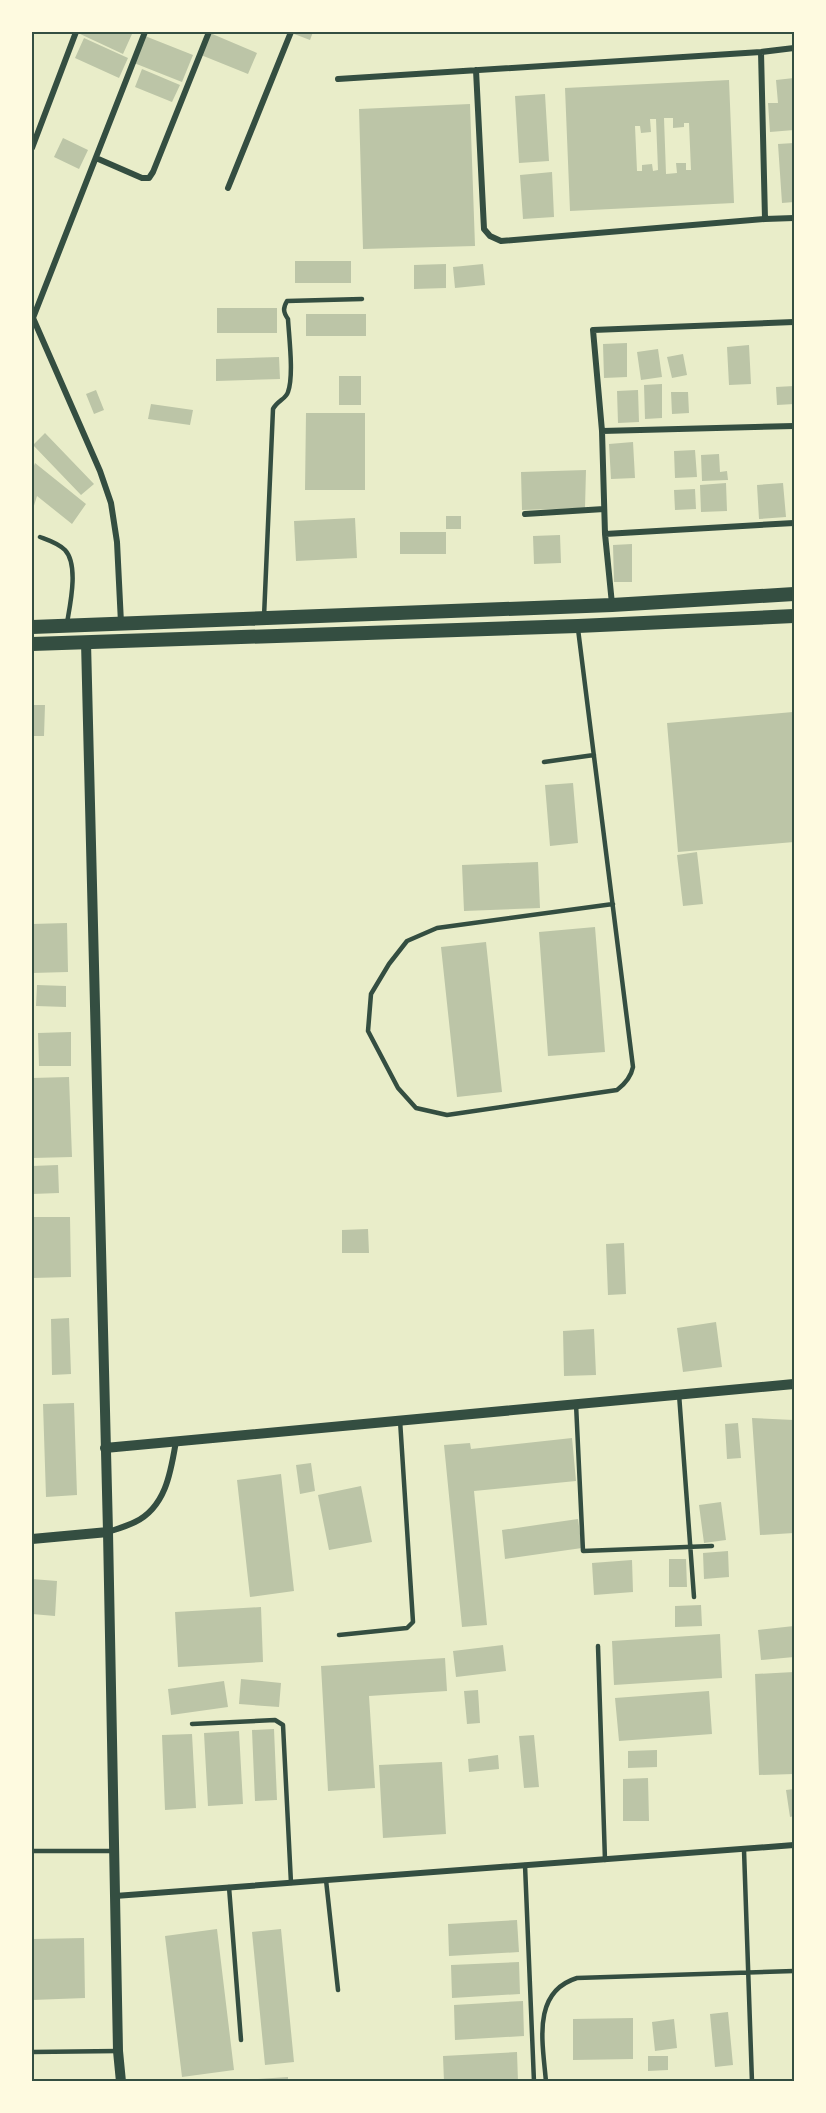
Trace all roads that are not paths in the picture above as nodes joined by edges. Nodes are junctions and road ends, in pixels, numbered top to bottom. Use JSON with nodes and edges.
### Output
{"nodes":[{"id":1,"x":76,"y":32,"type":"edge"},
{"id":2,"x":146,"y":32,"type":"edge"},
{"id":3,"x":210,"y":32,"type":"edge"},
{"id":4,"x":291,"y":32,"type":"edge"},
{"id":5,"x":795,"y":48,"type":"edge"},
{"id":6,"x":761,"y":52,"type":"junction"},
{"id":7,"x":476,"y":70,"type":"junction"},
{"id":8,"x":338,"y":79,"type":"dead end"},
{"id":9,"x":32,"y":130,"type":"edge"},
{"id":10,"x":39,"y":134,"type":"junction"},
{"id":11,"x":32,"y":148,"type":"edge"},
{"id":12,"x":96,"y":158,"type":"junction"},
{"id":13,"x":228,"y":188,"type":"dead end"},
{"id":14,"x":795,"y":218,"type":"edge"},
{"id":15,"x":765,"y":219,"type":"junction"},
{"id":16,"x":362,"y":299,"type":"dead end"},
{"id":17,"x":32,"y":318,"type":"edge"},
{"id":18,"x":795,"y":322,"type":"edge"},
{"id":19,"x":795,"y":426,"type":"edge"},
{"id":20,"x":602,"y":431,"type":"junction"},
{"id":21,"x":604,"y":509,"type":"junction"},
{"id":22,"x":525,"y":514,"type":"dead end"},
{"id":23,"x":795,"y":523,"type":"edge"},
{"id":24,"x":605,"y":534,"type":"junction"},
{"id":25,"x":40,"y":537,"type":"dead end"},
{"id":26,"x":795,"y":594,"type":"edge"},
{"id":27,"x":612,"y":605,"type":"junction"},
{"id":28,"x":795,"y":616,"type":"edge"},
{"id":29,"x":264,"y":619,"type":"junction"},
{"id":30,"x":121,"y":625,"type":"junction"},
{"id":31,"x":67,"y":626,"type":"junction"},
{"id":32,"x":578,"y":626,"type":"junction"},
{"id":33,"x":32,"y":627,"type":"edge"},
{"id":34,"x":86,"y":642,"type":"junction"},
{"id":35,"x":32,"y":644,"type":"edge"},
{"id":36,"x":594,"y":755,"type":"junction"},
{"id":37,"x":544,"y":762,"type":"dead end"},
{"id":38,"x":613,"y":904,"type":"junction"},
{"id":39,"x":795,"y":1384,"type":"edge"},
{"id":40,"x":679,"y":1394,"type":"junction"},
{"id":41,"x":576,"y":1404,"type":"junction"},
{"id":42,"x":400,"y":1420,"type":"junction"},
{"id":43,"x":176,"y":1441,"type":"junction"},
{"id":44,"x":105,"y":1448,"type":"junction"},
{"id":45,"x":108,"y":1532,"type":"junction"},
{"id":46,"x":32,"y":1539,"type":"edge"},
{"id":47,"x":690,"y":1546,"type":"junction"},
{"id":48,"x":712,"y":1546,"type":"dead end"},
{"id":49,"x":694,"y":1597,"type":"dead end"},
{"id":50,"x":339,"y":1635,"type":"dead end"},
{"id":51,"x":598,"y":1646,"type":"dead end"},
{"id":52,"x":192,"y":1724,"type":"dead end"},
{"id":53,"x":795,"y":1845,"type":"edge"},
{"id":54,"x":744,"y":1850,"type":"junction"},
{"id":55,"x":32,"y":1851,"type":"edge"},
{"id":56,"x":115,"y":1851,"type":"junction"},
{"id":57,"x":605,"y":1860,"type":"junction"},
{"id":58,"x":525,"y":1865,"type":"junction"},
{"id":59,"x":326,"y":1880,"type":"junction"},
{"id":60,"x":291,"y":1883,"type":"junction"},
{"id":61,"x":229,"y":1887,"type":"junction"},
{"id":62,"x":115,"y":1896,"type":"junction"},
{"id":63,"x":795,"y":1971,"type":"edge"},
{"id":64,"x":748,"y":1973,"type":"junction"},
{"id":65,"x":338,"y":1990,"type":"dead end"},
{"id":66,"x":241,"y":2040,"type":"dead end"},
{"id":67,"x":118,"y":2051,"type":"junction"},
{"id":68,"x":32,"y":2052,"type":"edge"},
{"id":69,"x":121,"y":2082,"type":"edge"},
{"id":70,"x":534,"y":2082,"type":"edge"},
{"id":71,"x":546,"y":2082,"type":"edge"},
{"id":72,"x":752,"y":2082,"type":"edge"}],
"edges":[{"from":1,"to":10,"type":"street"},
{"from":2,"to":12,"type":"street"},
{"from":3,"to":12,"type":"street"},
{"from":4,"to":13,"type":"street"},
{"from":5,"to":6,"type":"street"},
{"from":6,"to":7,"type":"street"},
{"from":6,"to":15,"type":"street"},
{"from":7,"to":8,"type":"street"},
{"from":7,"to":15,"type":"street"},
{"from":9,"to":10,"type":"street"},
{"from":10,"to":11,"type":"street"},
{"from":12,"to":17,"type":"street"},
{"from":14,"to":15,"type":"street"},
{"from":16,"to":29,"type":"lane"},
{"from":17,"to":30,"type":"street"},
{"from":18,"to":20,"type":"street"},
{"from":19,"to":20,"type":"street"},
{"from":20,"to":21,"type":"street"},
{"from":21,"to":22,"type":"street"},
{"from":21,"to":24,"type":"street"},
{"from":23,"to":24,"type":"street"},
{"from":24,"to":27,"type":"street"},
{"from":25,"to":31,"type":"lane"},
{"from":26,"to":27,"type":"main road"},
{"from":27,"to":29,"type":"main road"},
{"from":28,"to":32,"type":"main road"},
{"from":29,"to":30,"type":"main road"},
{"from":30,"to":31,"type":"main road"},
{"from":31,"to":33,"type":"main road"},
{"from":32,"to":34,"type":"main road"},
{"from":32,"to":36,"type":"lane"},
{"from":34,"to":35,"type":"main road"},
{"from":34,"to":44,"type":"street"},
{"from":36,"to":37,"type":"lane"},
{"from":36,"to":38,"type":"lane"},
{"from":38,"to":38,"type":"lane"},
{"from":39,"to":40,"type":"street"},
{"from":40,"to":41,"type":"street"},
{"from":40,"to":47,"type":"lane"},
{"from":41,"to":42,"type":"street"},
{"from":41,"to":47,"type":"lane"},
{"from":42,"to":43,"type":"street"},
{"from":42,"to":50,"type":"lane"},
{"from":43,"to":44,"type":"street"},
{"from":43,"to":45,"type":"street"},
{"from":44,"to":45,"type":"street"},
{"from":45,"to":46,"type":"street"},
{"from":45,"to":56,"type":"street"},
{"from":47,"to":48,"type":"lane"},
{"from":47,"to":49,"type":"lane"},
{"from":51,"to":57,"type":"lane"},
{"from":52,"to":60,"type":"lane"},
{"from":53,"to":54,"type":"street"},
{"from":54,"to":57,"type":"street"},
{"from":54,"to":64,"type":"lane"},
{"from":55,"to":56,"type":"lane"},
{"from":56,"to":62,"type":"street"},
{"from":57,"to":58,"type":"street"},
{"from":58,"to":59,"type":"street"},
{"from":58,"to":70,"type":"lane"},
{"from":59,"to":60,"type":"street"},
{"from":59,"to":65,"type":"lane"},
{"from":60,"to":61,"type":"street"},
{"from":61,"to":62,"type":"street"},
{"from":61,"to":66,"type":"lane"},
{"from":62,"to":67,"type":"street"},
{"from":63,"to":64,"type":"lane"},
{"from":64,"to":71,"type":"lane"},
{"from":64,"to":72,"type":"lane"},
{"from":67,"to":68,"type":"lane"},
{"from":67,"to":69,"type":"street"}]}
